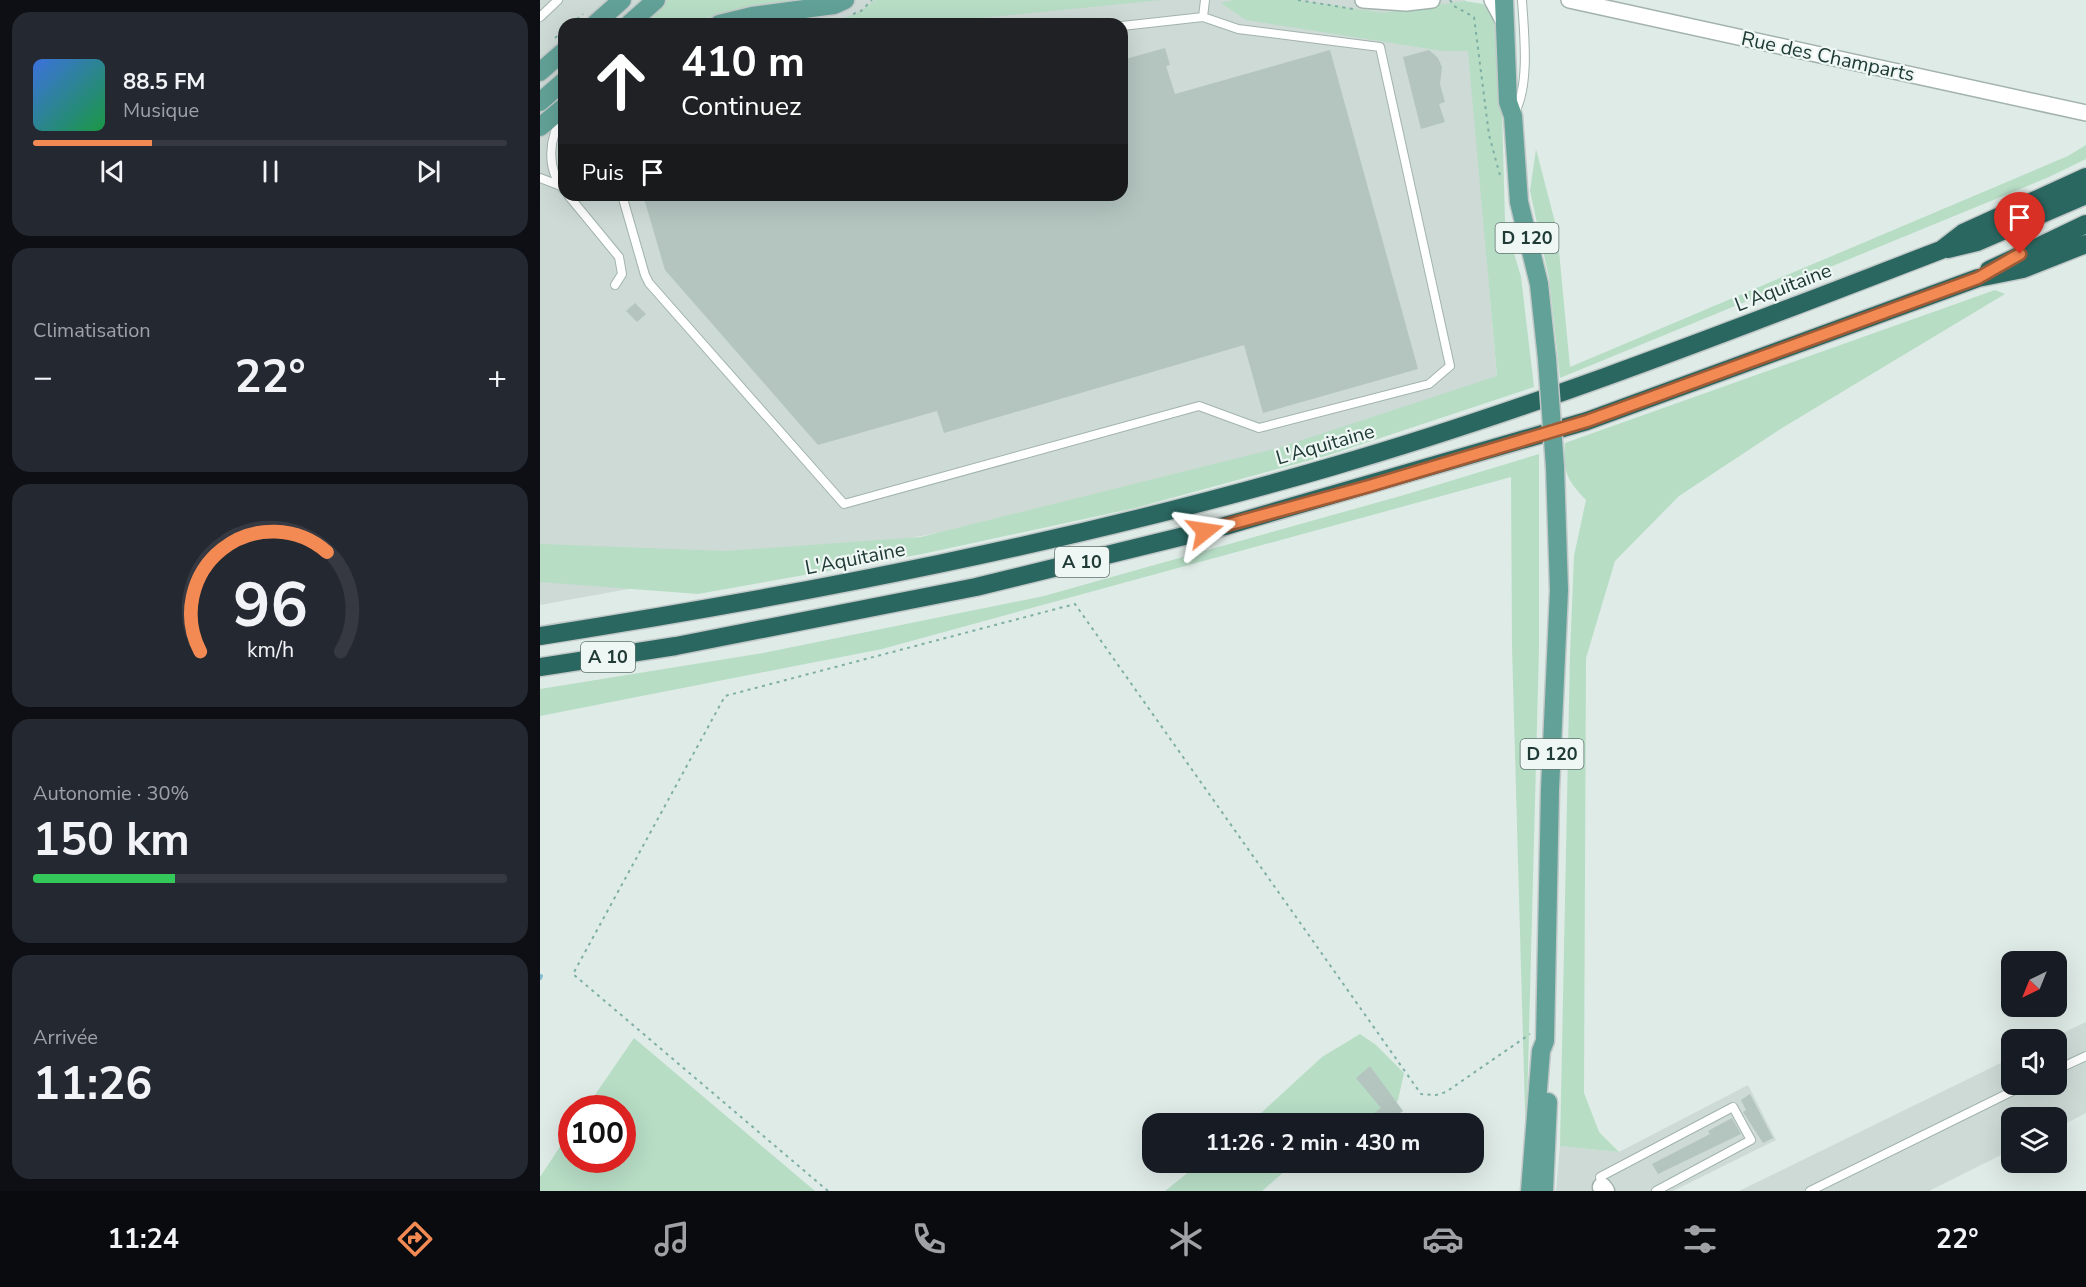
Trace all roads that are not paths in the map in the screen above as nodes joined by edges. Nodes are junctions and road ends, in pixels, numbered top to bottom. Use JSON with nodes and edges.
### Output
{"nodes":[{"id":1,"x":558,"y":0,"type":"edge"},
{"id":2,"x":622,"y":0,"type":"edge"},
{"id":3,"x":656,"y":0,"type":"edge"},
{"id":4,"x":845,"y":0,"type":"edge"},
{"id":5,"x":1205,"y":0,"type":"edge"},
{"id":6,"x":1363,"y":0,"type":"edge"},
{"id":7,"x":1432,"y":0,"type":"edge"},
{"id":8,"x":1492,"y":0,"type":"edge"},
{"id":9,"x":1504,"y":0,"type":"edge"},
{"id":10,"x":1513,"y":0,"type":"edge"},
{"id":11,"x":1522,"y":0,"type":"edge"},
{"id":12,"x":1569,"y":0,"type":"edge"},
{"id":13,"x":540,"y":17,"type":"edge"},
{"id":14,"x":1203,"y":17,"type":"junction"},
{"id":15,"x":602,"y":18,"type":"edge"},
{"id":16,"x":636,"y":18,"type":"edge"},
{"id":17,"x":744,"y":18,"type":"edge"},
{"id":18,"x":1128,"y":25,"type":"edge"},
{"id":19,"x":1506,"y":26,"type":"junction"},
{"id":20,"x":558,"y":56,"type":"edge"},
{"id":21,"x":540,"y":72,"type":"edge"},
{"id":22,"x":558,"y":86,"type":"edge"},
{"id":23,"x":540,"y":102,"type":"edge"},
{"id":24,"x":558,"y":112,"type":"edge"},
{"id":25,"x":2086,"y":113,"type":"edge"},
{"id":26,"x":1513,"y":116,"type":"junction"},
{"id":27,"x":558,"y":126,"type":"edge"},
{"id":28,"x":540,"y":127,"type":"edge"},
{"id":29,"x":2086,"y":177,"type":"edge"},
{"id":30,"x":540,"y":178,"type":"edge"},
{"id":31,"x":558,"y":179,"type":"edge"},
{"id":32,"x":558,"y":186,"type":"edge"},
{"id":33,"x":2086,"y":195,"type":"edge"},
{"id":34,"x":573,"y":201,"type":"edge"},
{"id":35,"x":624,"y":201,"type":"edge"},
{"id":36,"x":2086,"y":224,"type":"edge"},
{"id":37,"x":2086,"y":244,"type":"edge"},
{"id":38,"x":1941,"y":250,"type":"junction"},
{"id":39,"x":1978,"y":278,"type":"junction"},
{"id":40,"x":615,"y":285,"type":"dead end"},
{"id":41,"x":540,"y":636,"type":"edge"},
{"id":42,"x":540,"y":667,"type":"edge"},
{"id":43,"x":1546,"y":1035,"type":"junction"},
{"id":44,"x":2086,"y":1056,"type":"edge"},
{"id":45,"x":2067,"y":1065,"type":"edge"},
{"id":46,"x":2005,"y":1095,"type":"edge"},
{"id":47,"x":1604,"y":1189,"type":"edge"},
{"id":48,"x":1530,"y":1191,"type":"edge"},
{"id":49,"x":1544,"y":1191,"type":"edge"},
{"id":50,"x":1656,"y":1191,"type":"edge"},
{"id":51,"x":1810,"y":1191,"type":"edge"}],
"edges":[{"from":1,"to":13,"type":"lane"},
{"from":2,"to":15,"type":"main road"},
{"from":3,"to":16,"type":"main road"},
{"from":4,"to":17,"type":"main road"},
{"from":5,"to":14,"type":"lane"},
{"from":6,"to":7,"type":"street"},
{"from":8,"to":19,"type":"street"},
{"from":9,"to":19,"type":"main road"},
{"from":10,"to":26,"type":"main road","number":"D 120"},
{"from":11,"to":26,"type":"lane"},
{"from":12,"to":25,"type":"street","name":"Rue des Champarts"},
{"from":14,"to":18,"type":"lane"},
{"from":14,"to":35,"type":"lane"},
{"from":19,"to":26,"type":"main road"},
{"from":20,"to":21,"type":"main road"},
{"from":22,"to":23,"type":"main road"},
{"from":24,"to":28,"type":"main road"},
{"from":26,"to":43,"type":"main road","number":"D 120","bridge":true},
{"from":27,"to":31,"type":"lane"},
{"from":29,"to":38,"type":"highway","name":"L'Aquitaine","number":"A 10"},
{"from":30,"to":32,"type":"lane"},
{"from":33,"to":38,"type":"highway"},
{"from":34,"to":40,"type":"lane"},
{"from":36,"to":39,"type":"highway"},
{"from":37,"to":39,"type":"highway","number":"A 10"},
{"from":38,"to":41,"type":"highway","name":"L'Aquitaine","number":"A 10"},
{"from":39,"to":42,"type":"highway","number":"A 10"},
{"from":43,"to":48,"type":"main road","number":"D 120"},
{"from":43,"to":49,"type":"main road","number":"D 120"},
{"from":44,"to":45,"type":"lane"},
{"from":46,"to":51,"type":"lane"},
{"from":47,"to":50,"type":"lane"}]}
